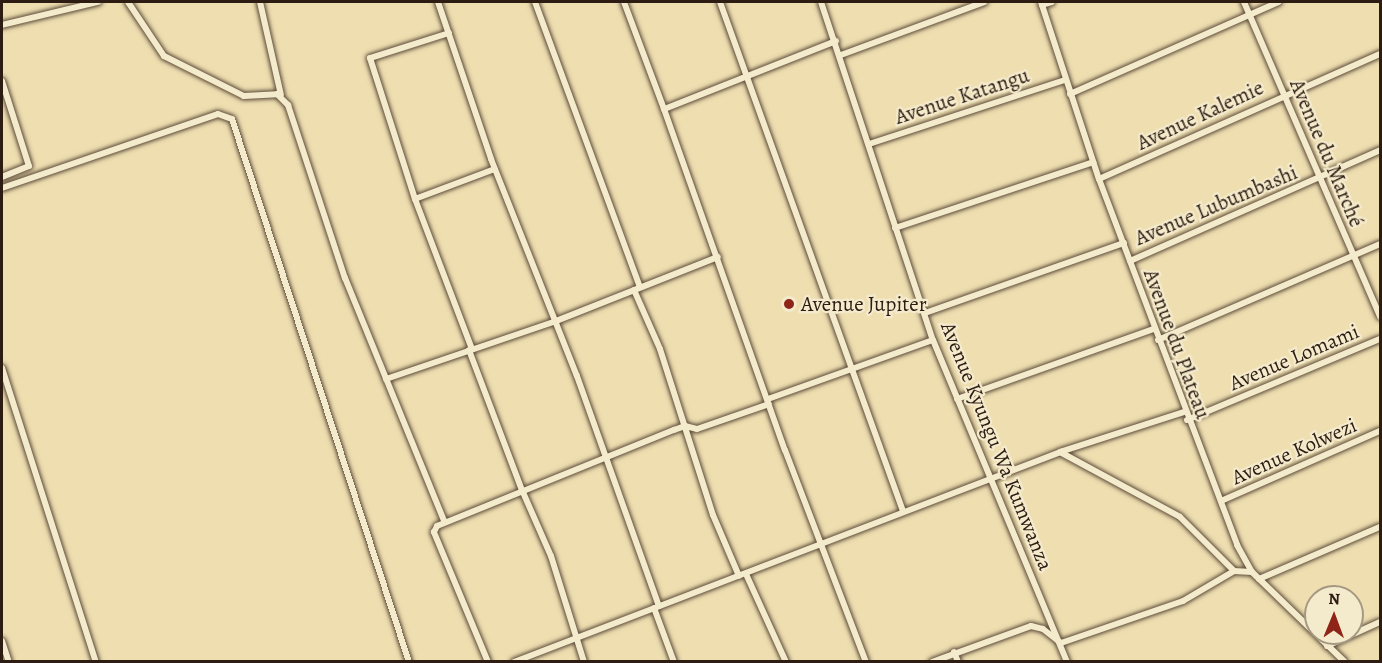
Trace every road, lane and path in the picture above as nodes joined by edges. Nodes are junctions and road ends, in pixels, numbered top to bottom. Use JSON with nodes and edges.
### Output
{"nodes":[{"id":1,"x":74,"y":2,"type":"edge"},
{"id":2,"x":98,"y":2,"type":"edge"},
{"id":3,"x":128,"y":2,"type":"edge"},
{"id":4,"x":260,"y":2,"type":"edge"},
{"id":5,"x":438,"y":2,"type":"edge"},
{"id":6,"x":535,"y":2,"type":"edge"},
{"id":7,"x":624,"y":2,"type":"edge"},
{"id":8,"x":720,"y":2,"type":"edge"},
{"id":9,"x":821,"y":2,"type":"edge"},
{"id":10,"x":984,"y":2,"type":"edge"},
{"id":11,"x":1052,"y":2,"type":"edge"},
{"id":12,"x":1244,"y":2,"type":"edge"},
{"id":13,"x":1279,"y":2,"type":"edge"},
{"id":14,"x":1041,"y":3,"type":"edge"},
{"id":15,"x":64,"y":10,"type":"junction"},
{"id":16,"x":1249,"y":15,"type":"junction"},
{"id":17,"x":2,"y":25,"type":"edge"},
{"id":18,"x":449,"y":33,"type":"junction"},
{"id":19,"x":836,"y":41,"type":"junction"},
{"id":20,"x":1380,"y":54,"type":"edge"},
{"id":21,"x":841,"y":55,"type":"junction"},
{"id":22,"x":745,"y":76,"type":"junction"},
{"id":23,"x":1065,"y":80,"type":"junction"},
{"id":24,"x":2,"y":81,"type":"edge"},
{"id":25,"x":1070,"y":94,"type":"junction"},
{"id":26,"x":281,"y":95,"type":"junction"},
{"id":27,"x":1283,"y":95,"type":"junction"},
{"id":28,"x":664,"y":109,"type":"junction"},
{"id":29,"x":869,"y":144,"type":"junction"},
{"id":30,"x":1380,"y":150,"type":"edge"},
{"id":31,"x":1093,"y":162,"type":"junction"},
{"id":32,"x":495,"y":169,"type":"junction"},
{"id":33,"x":2,"y":177,"type":"edge"},
{"id":34,"x":1320,"y":178,"type":"junction"},
{"id":35,"x":1099,"y":179,"type":"junction"},
{"id":36,"x":2,"y":188,"type":"edge"},
{"id":37,"x":415,"y":199,"type":"junction"},
{"id":38,"x":895,"y":228,"type":"junction"},
{"id":39,"x":1124,"y":243,"type":"junction"},
{"id":40,"x":1380,"y":244,"type":"edge"},
{"id":41,"x":1353,"y":256,"type":"junction"},
{"id":42,"x":718,"y":257,"type":"junction"},
{"id":43,"x":1130,"y":261,"type":"junction"},
{"id":44,"x":637,"y":288,"type":"junction"},
{"id":45,"x":925,"y":313,"type":"junction"},
{"id":46,"x":1380,"y":317,"type":"edge"},
{"id":47,"x":556,"y":321,"type":"junction"},
{"id":48,"x":1154,"y":329,"type":"junction"},
{"id":49,"x":1380,"y":339,"type":"edge"},
{"id":50,"x":933,"y":340,"type":"junction"},
{"id":51,"x":1158,"y":340,"type":"junction"},
{"id":52,"x":471,"y":349,"type":"junction"},
{"id":53,"x":2,"y":368,"type":"edge"},
{"id":54,"x":852,"y":371,"type":"junction"},
{"id":55,"x":386,"y":379,"type":"junction"},
{"id":56,"x":957,"y":399,"type":"junction"},
{"id":57,"x":769,"y":401,"type":"junction"},
{"id":58,"x":1184,"y":412,"type":"junction"},
{"id":59,"x":1187,"y":420,"type":"junction"},
{"id":60,"x":685,"y":426,"type":"junction"},
{"id":61,"x":1380,"y":431,"type":"edge"},
{"id":62,"x":1060,"y":452,"type":"junction"},
{"id":63,"x":605,"y":460,"type":"junction"},
{"id":64,"x":990,"y":479,"type":"junction"},
{"id":65,"x":522,"y":490,"type":"junction"},
{"id":66,"x":1221,"y":501,"type":"junction"},
{"id":67,"x":903,"y":511,"type":"junction"},
{"id":68,"x":444,"y":521,"type":"junction"},
{"id":69,"x":1380,"y":527,"type":"edge"},
{"id":70,"x":821,"y":545,"type":"junction"},
{"id":71,"x":1234,"y":571,"type":"junction"},
{"id":72,"x":1252,"y":572,"type":"junction"},
{"id":73,"x":742,"y":575,"type":"junction"},
{"id":74,"x":1259,"y":579,"type":"junction"},
{"id":75,"x":656,"y":607,"type":"junction"},
{"id":76,"x":1380,"y":622,"type":"edge"},
{"id":77,"x":576,"y":638,"type":"junction"},
{"id":78,"x":2,"y":641,"type":"edge"},
{"id":79,"x":1061,"y":643,"type":"junction"},
{"id":80,"x":1327,"y":646,"type":"junction"},
{"id":81,"x":954,"y":652,"type":"junction"},
{"id":82,"x":9,"y":662,"type":"edge"},
{"id":83,"x":96,"y":662,"type":"edge"},
{"id":84,"x":409,"y":662,"type":"edge"},
{"id":85,"x":488,"y":662,"type":"edge"},
{"id":86,"x":514,"y":662,"type":"edge"},
{"id":87,"x":584,"y":662,"type":"edge"},
{"id":88,"x":674,"y":662,"type":"edge"},
{"id":89,"x":786,"y":662,"type":"edge"},
{"id":90,"x":866,"y":662,"type":"edge"},
{"id":91,"x":932,"y":662,"type":"edge"},
{"id":92,"x":958,"y":662,"type":"edge"},
{"id":93,"x":1067,"y":662,"type":"edge"},
{"id":94,"x":1345,"y":662,"type":"edge"}],
"edges":[{"from":1,"to":15,"type":"street"},
{"from":2,"to":15,"type":"street"},
{"from":3,"to":26,"type":"street"},
{"from":4,"to":26,"type":"street"},
{"from":5,"to":18,"type":"street"},
{"from":6,"to":44,"type":"street"},
{"from":7,"to":28,"type":"street"},
{"from":8,"to":22,"type":"street"},
{"from":9,"to":19,"type":"street","name":"Avenue Kyungu Wa Kumwanza"},
{"from":10,"to":21,"type":"street"},
{"from":11,"to":14,"type":"street"},
{"from":12,"to":16,"type":"street","name":"Avenue du Marché"},
{"from":13,"to":16,"type":"street"},
{"from":14,"to":23,"type":"street","name":"Avenue du Plateau"},
{"from":15,"to":17,"type":"street"},
{"from":16,"to":25,"type":"street"},
{"from":16,"to":27,"type":"street","name":"Avenue du Marché"},
{"from":18,"to":32,"type":"street"},
{"from":18,"to":37,"type":"street"},
{"from":19,"to":21,"type":"street","name":"Avenue Kyungu Wa Kumwanza"},
{"from":19,"to":22,"type":"street"},
{"from":20,"to":27,"type":"street","name":"Avenue Kalemie"},
{"from":21,"to":29,"type":"street","name":"Avenue Kyungu Wa Kumwanza"},
{"from":22,"to":28,"type":"street"},
{"from":22,"to":54,"type":"street"},
{"from":23,"to":25,"type":"street","name":"Avenue du Plateau"},
{"from":23,"to":29,"type":"street","name":"Avenue Katangu"},
{"from":24,"to":33,"type":"street"},
{"from":25,"to":31,"type":"street","name":"Avenue du Plateau"},
{"from":26,"to":55,"type":"street"},
{"from":27,"to":34,"type":"street","name":"Avenue du Marché"},
{"from":27,"to":35,"type":"street","name":"Avenue Kalemie"},
{"from":28,"to":42,"type":"street"},
{"from":29,"to":38,"type":"street","name":"Avenue Kyungu Wa Kumwanza"},
{"from":30,"to":34,"type":"street","name":"Avenue Lubumbashi"},
{"from":31,"to":35,"type":"street","name":"Avenue du Plateau"},
{"from":31,"to":38,"type":"street"},
{"from":32,"to":37,"type":"street"},
{"from":32,"to":47,"type":"street"},
{"from":34,"to":41,"type":"street","name":"Avenue du Marché"},
{"from":34,"to":43,"type":"street","name":"Avenue Lubumbashi"},
{"from":35,"to":39,"type":"street","name":"Avenue du Plateau"},
{"from":36,"to":84,"type":"street"},
{"from":37,"to":52,"type":"street"},
{"from":38,"to":45,"type":"street","name":"Avenue Kyungu Wa Kumwanza"},
{"from":39,"to":43,"type":"street","name":"Avenue du Plateau"},
{"from":39,"to":45,"type":"street","name":"Avenue Lubumbashi"},
{"from":40,"to":41,"type":"street"},
{"from":41,"to":46,"type":"street","name":"Avenue du Marché"},
{"from":41,"to":51,"type":"street"},
{"from":42,"to":44,"type":"street"},
{"from":42,"to":57,"type":"street"},
{"from":43,"to":48,"type":"street","name":"Avenue du Plateau"},
{"from":44,"to":47,"type":"street"},
{"from":44,"to":60,"type":"street"},
{"from":45,"to":50,"type":"street","name":"Avenue Kyungu Wa Kumwanza"},
{"from":47,"to":52,"type":"street"},
{"from":47,"to":63,"type":"street"},
{"from":48,"to":51,"type":"street","name":"Avenue du Plateau"},
{"from":48,"to":56,"type":"street"},
{"from":49,"to":59,"type":"street","name":"Avenue Lomami"},
{"from":50,"to":54,"type":"street"},
{"from":50,"to":56,"type":"street","name":"Avenue Kyungu Wa Kumwanza"},
{"from":51,"to":58,"type":"street","name":"Avenue du Plateau"},
{"from":52,"to":55,"type":"street"},
{"from":52,"to":65,"type":"street"},
{"from":53,"to":83,"type":"street"},
{"from":54,"to":57,"type":"street"},
{"from":54,"to":67,"type":"street"},
{"from":55,"to":68,"type":"street"},
{"from":56,"to":64,"type":"street","name":"Avenue Kyungu Wa Kumwanza"},
{"from":57,"to":60,"type":"street"},
{"from":57,"to":70,"type":"street"},
{"from":58,"to":59,"type":"street","name":"Avenue du Plateau"},
{"from":58,"to":62,"type":"street"},
{"from":59,"to":66,"type":"street","name":"Avenue du Plateau"},
{"from":60,"to":63,"type":"street"},
{"from":60,"to":73,"type":"street"},
{"from":61,"to":66,"type":"street","name":"Avenue Kolwezi"},
{"from":62,"to":64,"type":"street"},
{"from":62,"to":71,"type":"street"},
{"from":63,"to":65,"type":"street"},
{"from":63,"to":75,"type":"street"},
{"from":64,"to":67,"type":"street"},
{"from":64,"to":79,"type":"street","name":"Avenue Kyungu Wa Kumwanza"},
{"from":65,"to":68,"type":"street"},
{"from":65,"to":77,"type":"street"},
{"from":66,"to":72,"type":"street","name":"Avenue du Plateau"},
{"from":67,"to":70,"type":"street"},
{"from":68,"to":85,"type":"street"},
{"from":69,"to":74,"type":"street"},
{"from":70,"to":73,"type":"street"},
{"from":70,"to":90,"type":"street"},
{"from":71,"to":72,"type":"street"},
{"from":71,"to":79,"type":"street"},
{"from":72,"to":74,"type":"street","name":"Avenue du Plateau"},
{"from":73,"to":75,"type":"street"},
{"from":73,"to":89,"type":"street"},
{"from":74,"to":80,"type":"street","name":"Avenue du Plateau"},
{"from":75,"to":77,"type":"street"},
{"from":75,"to":88,"type":"street"},
{"from":76,"to":80,"type":"street"},
{"from":77,"to":86,"type":"street"},
{"from":77,"to":87,"type":"street"},
{"from":78,"to":82,"type":"street"},
{"from":79,"to":81,"type":"street"},
{"from":79,"to":93,"type":"street","name":"Avenue Kyungu Wa Kumwanza"},
{"from":80,"to":94,"type":"street","name":"Avenue du Plateau"},
{"from":81,"to":91,"type":"street"},
{"from":81,"to":92,"type":"street"}]}
